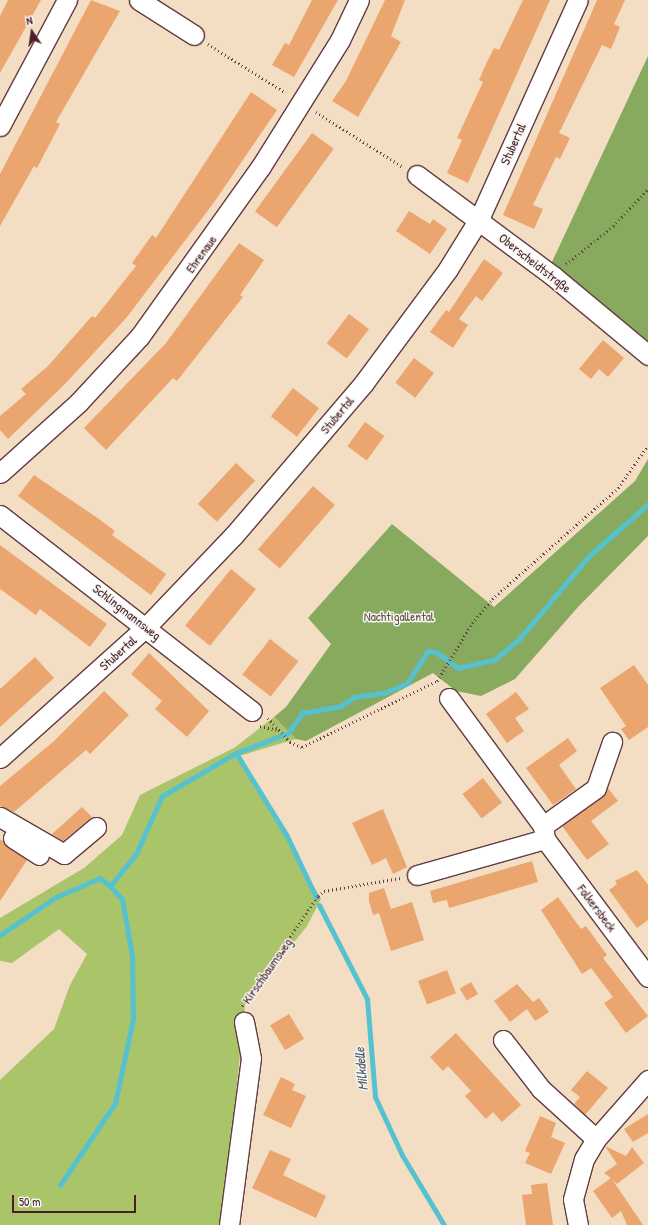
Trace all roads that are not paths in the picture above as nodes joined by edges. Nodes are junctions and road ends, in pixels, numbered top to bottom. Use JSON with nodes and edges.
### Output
{"nodes":[{"id":1,"x":66,"y":0,"type":"edge"},
{"id":2,"x":139,"y":0,"type":"edge"},
{"id":3,"x":360,"y":0,"type":"edge"},
{"id":4,"x":578,"y":0,"type":"edge"},
{"id":5,"x":194,"y":35,"type":"dead end"},
{"id":6,"x":0,"y":126,"type":"edge"},
{"id":7,"x":417,"y":175,"type":"dead end"},
{"id":8,"x":479,"y":219,"type":"junction"},
{"id":9,"x":648,"y":355,"type":"edge"},
{"id":10,"x":0,"y":474,"type":"edge"},
{"id":11,"x":0,"y":515,"type":"edge"},
{"id":12,"x":147,"y":626,"type":"junction"},
{"id":13,"x":449,"y":698,"type":"dead end"},
{"id":14,"x":252,"y":711,"type":"dead end"},
{"id":15,"x":612,"y":742,"type":"dead end"},
{"id":16,"x":0,"y":758,"type":"edge"},
{"id":17,"x":0,"y":817,"type":"edge"},
{"id":18,"x":96,"y":827,"type":"dead end"},
{"id":19,"x":0,"y":829,"type":"edge"},
{"id":20,"x":544,"y":832,"type":"junction"},
{"id":21,"x":39,"y":855,"type":"dead end"},
{"id":22,"x":417,"y":875,"type":"road end"},
{"id":23,"x":648,"y":977,"type":"edge"},
{"id":24,"x":244,"y":1022,"type":"road end"},
{"id":25,"x":503,"y":1040,"type":"dead end"},
{"id":26,"x":648,"y":1080,"type":"edge"},
{"id":27,"x":596,"y":1139,"type":"junction"},
{"id":28,"x":229,"y":1225,"type":"edge"},
{"id":29,"x":578,"y":1225,"type":"edge"}],
"edges":[{"from":1,"to":6,"type":"street"},
{"from":2,"to":5,"type":"street"},
{"from":3,"to":10,"type":"street","name":"Ehrenaue"},
{"from":4,"to":8,"type":"street","name":"Stubertal"},
{"from":7,"to":8,"type":"street","name":"Oberscheidtstraße"},
{"from":8,"to":9,"type":"street","name":"Oberscheidtstraße"},
{"from":8,"to":12,"type":"street","name":"Stubertal"},
{"from":11,"to":12,"type":"street","name":"Schlingmannsweg"},
{"from":12,"to":14,"type":"street","name":"Schlingmannsweg"},
{"from":12,"to":16,"type":"street","name":"Stubertal"},
{"from":13,"to":20,"type":"street","name":"Folkersbeck"},
{"from":15,"to":20,"type":"street"},
{"from":17,"to":18,"type":"street"},
{"from":19,"to":21,"type":"street"},
{"from":20,"to":22,"type":"street"},
{"from":20,"to":23,"type":"street","name":"Folkersbeck"},
{"from":24,"to":28,"type":"street","name":"Kirschbaumsweg"},
{"from":25,"to":27,"type":"street"},
{"from":26,"to":27,"type":"street"},
{"from":27,"to":29,"type":"street"}]}
